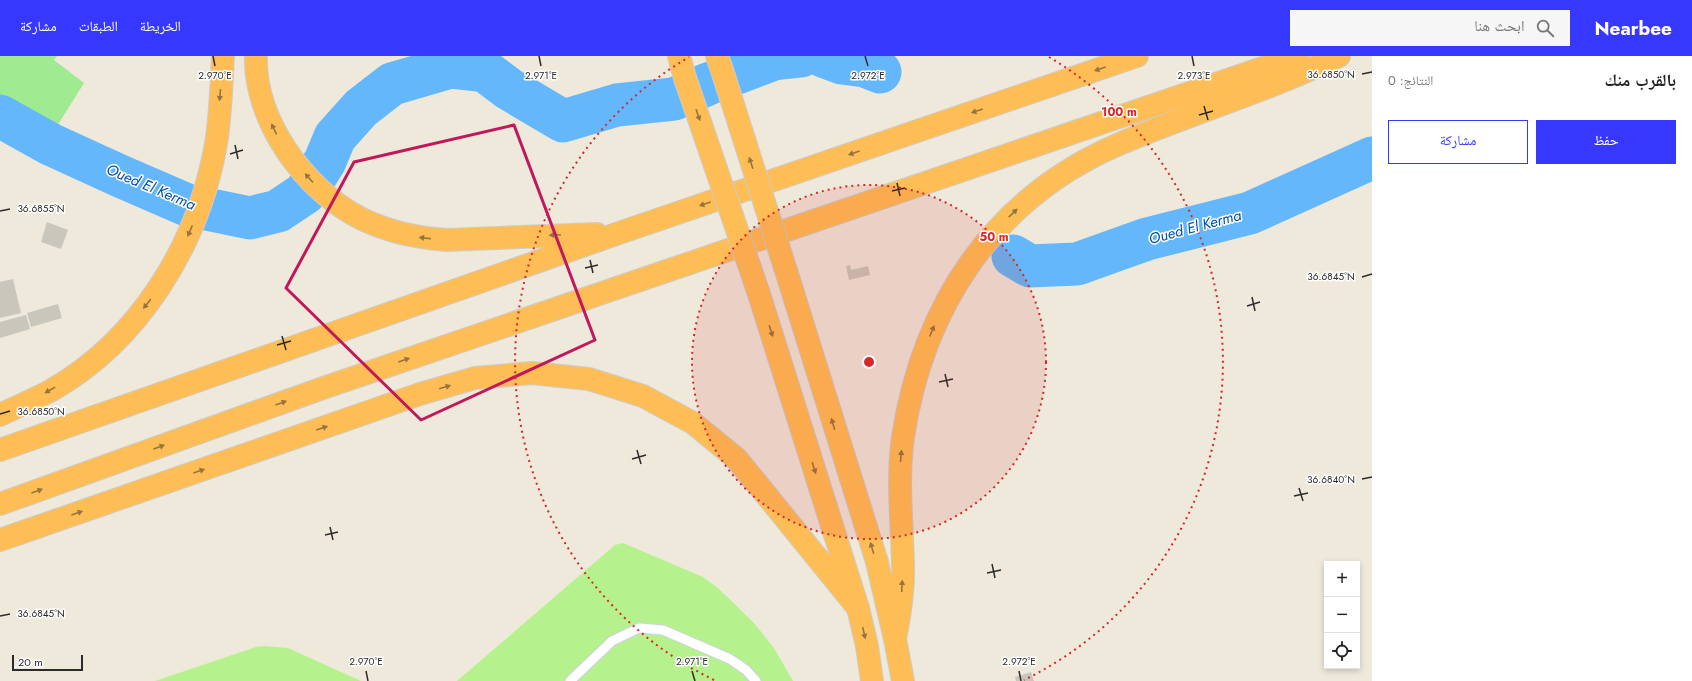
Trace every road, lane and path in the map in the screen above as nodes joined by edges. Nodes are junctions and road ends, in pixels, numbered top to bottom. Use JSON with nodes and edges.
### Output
{"nodes":[{"id":1,"x":224,"y":56,"type":"edge"},
{"id":2,"x":256,"y":56,"type":"edge"},
{"id":3,"x":679,"y":56,"type":"edge"},
{"id":4,"x":1137,"y":56,"type":"edge"},
{"id":5,"x":1298,"y":56,"type":"edge"},
{"id":6,"x":1339,"y":56,"type":"edge"},
{"id":7,"x":720,"y":63,"type":"edge"},
{"id":8,"x":622,"y":232,"type":"junction"},
{"id":9,"x":0,"y":415,"type":"edge"},
{"id":10,"x":0,"y":450,"type":"edge"},
{"id":11,"x":0,"y":504,"type":"edge"},
{"id":12,"x":0,"y":540,"type":"edge"},
{"id":13,"x":858,"y":608,"type":"junction"},
{"id":14,"x":895,"y":639,"type":"junction"},
{"id":15,"x":570,"y":681,"type":"edge"},
{"id":16,"x":756,"y":681,"type":"edge"},
{"id":17,"x":872,"y":681,"type":"edge"},
{"id":18,"x":903,"y":681,"type":"edge"}],
"edges":[{"from":1,"to":9,"type":"highway","one_way":true},
{"from":8,"to":2,"type":"highway","one_way":true},
{"from":3,"to":13,"type":"highway","one_way":true,"bridge":true},
{"from":4,"to":8,"type":"highway","one_way":true},
{"from":11,"to":5,"type":"highway","one_way":true},
{"from":14,"to":6,"type":"highway","one_way":true},
{"from":14,"to":7,"type":"highway","one_way":true,"bridge":true},
{"from":8,"to":10,"type":"highway"},
{"from":12,"to":13,"type":"highway","one_way":true},
{"from":13,"to":17,"type":"highway","one_way":true},
{"from":14,"to":18,"type":"highway"},
{"from":15,"to":16,"type":"lane"}]}
